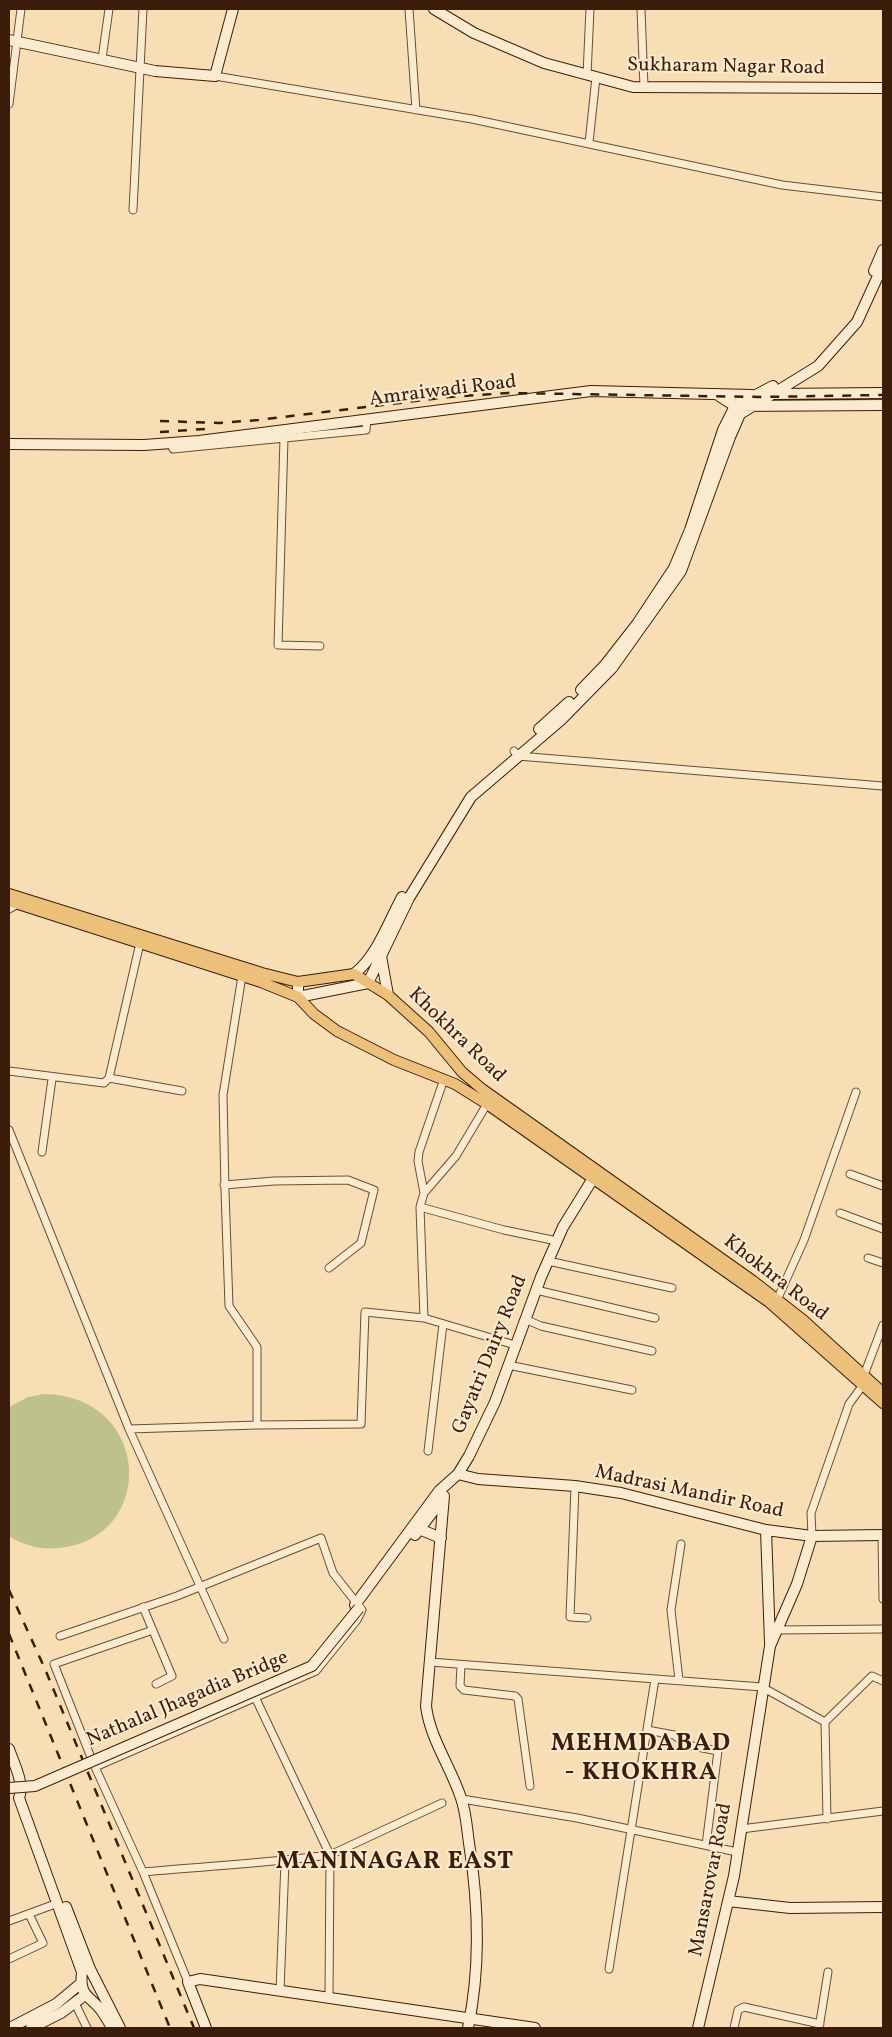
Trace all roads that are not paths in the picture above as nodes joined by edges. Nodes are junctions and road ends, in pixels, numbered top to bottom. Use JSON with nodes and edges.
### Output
{"nodes":[{"id":1,"x":21,"y":9,"type":"edge"},
{"id":2,"x":109,"y":9,"type":"edge"},
{"id":3,"x":143,"y":9,"type":"edge"},
{"id":4,"x":233,"y":9,"type":"edge"},
{"id":5,"x":409,"y":9,"type":"edge"},
{"id":6,"x":434,"y":9,"type":"edge"},
{"id":7,"x":590,"y":9,"type":"edge"},
{"id":8,"x":641,"y":9,"type":"edge"},
{"id":9,"x":13,"y":41,"type":"edge"},
{"id":10,"x":102,"y":59,"type":"junction"},
{"id":11,"x":140,"y":68,"type":"junction"},
{"id":12,"x":215,"y":76,"type":"junction"},
{"id":13,"x":592,"y":76,"type":"junction"},
{"id":14,"x":644,"y":87,"type":"junction"},
{"id":15,"x":883,"y":88,"type":"edge"},
{"id":16,"x":9,"y":104,"type":"edge"},
{"id":17,"x":416,"y":110,"type":"junction"},
{"id":18,"x":589,"y":143,"type":"junction"},
{"id":19,"x":883,"y":197,"type":"edge"},
{"id":20,"x":133,"y":210,"type":"dead end"},
{"id":21,"x":883,"y":250,"type":"edge"},
{"id":22,"x":883,"y":265,"type":"edge"},
{"id":23,"x":883,"y":393,"type":"edge"},
{"id":24,"x":715,"y":394,"type":"junction"},
{"id":25,"x":770,"y":394,"type":"junction"},
{"id":26,"x":752,"y":400,"type":"junction"},
{"id":27,"x":883,"y":405,"type":"edge"},
{"id":28,"x":735,"y":406,"type":"junction"},
{"id":29,"x":367,"y":420,"type":"junction"},
{"id":30,"x":284,"y":438,"type":"junction"},
{"id":31,"x":723,"y":442,"type":"junction"},
{"id":32,"x":171,"y":443,"type":"junction"},
{"id":33,"x":9,"y":444,"type":"edge"},
{"id":34,"x":320,"y":646,"type":"dead end"},
{"id":35,"x":516,"y":753,"type":"junction"},
{"id":36,"x":883,"y":786,"type":"edge"},
{"id":37,"x":14,"y":900,"type":"edge"},
{"id":38,"x":140,"y":943,"type":"junction"},
{"id":39,"x":381,"y":956,"type":"junction"},
{"id":40,"x":354,"y":974,"type":"junction"},
{"id":41,"x":242,"y":976,"type":"junction"},
{"id":42,"x":298,"y":982,"type":"junction"},
{"id":43,"x":368,"y":983,"type":"junction"},
{"id":44,"x":388,"y":995,"type":"junction"},
{"id":45,"x":298,"y":997,"type":"junction"},
{"id":46,"x":9,"y":1072,"type":"edge"},
{"id":47,"x":462,"y":1072,"type":"junction"},
{"id":48,"x":52,"y":1078,"type":"junction"},
{"id":49,"x":108,"y":1078,"type":"junction"},
{"id":50,"x":444,"y":1079,"type":"junction"},
{"id":51,"x":455,"y":1084,"type":"junction"},
{"id":52,"x":182,"y":1090,"type":"dead end"},
{"id":53,"x":856,"y":1092,"type":"dead end"},
{"id":54,"x":487,"y":1104,"type":"junction"},
{"id":55,"x":9,"y":1130,"type":"edge"},
{"id":56,"x":42,"y":1152,"type":"dead end"},
{"id":57,"x":850,"y":1174,"type":"dead end"},
{"id":58,"x":595,"y":1175,"type":"junction"},
{"id":59,"x":224,"y":1185,"type":"junction"},
{"id":60,"x":883,"y":1186,"type":"edge"},
{"id":61,"x":424,"y":1193,"type":"junction"},
{"id":62,"x":420,"y":1207,"type":"junction"},
{"id":63,"x":840,"y":1213,"type":"dead end"},
{"id":64,"x":883,"y":1229,"type":"edge"},
{"id":65,"x":556,"y":1241,"type":"junction"},
{"id":66,"x":868,"y":1258,"type":"dead end"},
{"id":67,"x":548,"y":1261,"type":"junction"},
{"id":68,"x":883,"y":1263,"type":"edge"},
{"id":69,"x":329,"y":1268,"type":"dead end"},
{"id":70,"x":672,"y":1288,"type":"dead end"},
{"id":71,"x":536,"y":1290,"type":"junction"},
{"id":72,"x":777,"y":1300,"type":"junction"},
{"id":73,"x":424,"y":1318,"type":"junction"},
{"id":74,"x":654,"y":1318,"type":"dead end"},
{"id":75,"x":525,"y":1319,"type":"junction"},
{"id":76,"x":443,"y":1324,"type":"junction"},
{"id":77,"x":883,"y":1324,"type":"edge"},
{"id":78,"x":515,"y":1346,"type":"junction"},
{"id":79,"x":652,"y":1351,"type":"dead end"},
{"id":80,"x":508,"y":1365,"type":"junction"},
{"id":81,"x":864,"y":1380,"type":"junction"},
{"id":82,"x":632,"y":1390,"type":"dead end"},
{"id":83,"x":883,"y":1393,"type":"edge"},
{"id":84,"x":883,"y":1403,"type":"edge"},
{"id":85,"x":257,"y":1426,"type":"junction"},
{"id":86,"x":129,"y":1429,"type":"junction"},
{"id":87,"x":428,"y":1451,"type":"dead end"},
{"id":88,"x":454,"y":1478,"type":"junction"},
{"id":89,"x":575,"y":1486,"type":"junction"},
{"id":90,"x":444,"y":1496,"type":"junction"},
{"id":91,"x":419,"y":1529,"type":"junction"},
{"id":92,"x":766,"y":1530,"type":"junction"},
{"id":93,"x":812,"y":1536,"type":"junction"},
{"id":94,"x":883,"y":1536,"type":"edge"},
{"id":95,"x":441,"y":1538,"type":"junction"},
{"id":96,"x":681,"y":1544,"type":"dead end"},
{"id":97,"x":199,"y":1587,"type":"junction"},
{"id":98,"x":883,"y":1599,"type":"edge"},
{"id":99,"x":143,"y":1606,"type":"junction"},
{"id":100,"x":358,"y":1606,"type":"junction"},
{"id":101,"x":586,"y":1618,"type":"dead end"},
{"id":102,"x":883,"y":1629,"type":"edge"},
{"id":103,"x":153,"y":1630,"type":"junction"},
{"id":104,"x":777,"y":1630,"type":"junction"},
{"id":105,"x":60,"y":1636,"type":"dead end"},
{"id":106,"x":224,"y":1639,"type":"dead end"},
{"id":107,"x":770,"y":1646,"type":"junction"},
{"id":108,"x":430,"y":1662,"type":"junction"},
{"id":109,"x":461,"y":1665,"type":"junction"},
{"id":110,"x":656,"y":1679,"type":"junction"},
{"id":111,"x":679,"y":1680,"type":"junction"},
{"id":112,"x":883,"y":1681,"type":"edge"},
{"id":113,"x":156,"y":1684,"type":"dead end"},
{"id":114,"x":762,"y":1686,"type":"junction"},
{"id":115,"x":255,"y":1697,"type":"junction"},
{"id":116,"x":825,"y":1722,"type":"junction"},
{"id":117,"x":647,"y":1730,"type":"junction"},
{"id":118,"x":9,"y":1749,"type":"edge"},
{"id":119,"x":95,"y":1767,"type":"junction"},
{"id":120,"x":13,"y":1776,"type":"edge"},
{"id":121,"x":9,"y":1784,"type":"edge"},
{"id":122,"x":530,"y":1786,"type":"dead end"},
{"id":123,"x":9,"y":1788,"type":"edge"},
{"id":124,"x":21,"y":1792,"type":"junction"},
{"id":125,"x":9,"y":1793,"type":"edge"},
{"id":126,"x":462,"y":1799,"type":"junction"},
{"id":127,"x":442,"y":1803,"type":"dead end"},
{"id":128,"x":883,"y":1811,"type":"edge"},
{"id":129,"x":827,"y":1819,"type":"junction"},
{"id":130,"x":630,"y":1828,"type":"junction"},
{"id":131,"x":741,"y":1829,"type":"junction"},
{"id":132,"x":706,"y":1845,"type":"junction"},
{"id":133,"x":737,"y":1852,"type":"junction"},
{"id":134,"x":330,"y":1855,"type":"junction"},
{"id":135,"x":285,"y":1861,"type":"junction"},
{"id":136,"x":144,"y":1872,"type":"junction"},
{"id":137,"x":728,"y":1901,"type":"junction"},
{"id":138,"x":58,"y":1903,"type":"junction"},
{"id":139,"x":883,"y":1907,"type":"edge"},
{"id":140,"x":29,"y":1914,"type":"junction"},
{"id":141,"x":9,"y":1921,"type":"edge"},
{"id":142,"x":9,"y":1959,"type":"edge"},
{"id":143,"x":609,"y":1969,"type":"dead end"},
{"id":144,"x":86,"y":1971,"type":"junction"},
{"id":145,"x":828,"y":1972,"type":"dead end"},
{"id":146,"x":188,"y":1982,"type":"junction"},
{"id":147,"x":80,"y":1984,"type":"junction"},
{"id":148,"x":280,"y":1992,"type":"junction"},
{"id":149,"x":85,"y":1995,"type":"junction"},
{"id":150,"x":329,"y":1999,"type":"junction"},
{"id":151,"x":75,"y":2003,"type":"junction"},
{"id":152,"x":104,"y":2008,"type":"junction"},
{"id":153,"x":469,"y":2024,"type":"edge"},
{"id":154,"x":820,"y":2026,"type":"edge"},
{"id":155,"x":10,"y":2028,"type":"edge"},
{"id":156,"x":31,"y":2028,"type":"edge"},
{"id":157,"x":87,"y":2028,"type":"edge"},
{"id":158,"x":112,"y":2028,"type":"edge"},
{"id":159,"x":120,"y":2028,"type":"edge"},
{"id":160,"x":206,"y":2028,"type":"edge"},
{"id":161,"x":535,"y":2028,"type":"edge"},
{"id":162,"x":698,"y":2028,"type":"edge"},
{"id":163,"x":734,"y":2028,"type":"edge"}],
"edges":[{"from":1,"to":9,"type":"street"},
{"from":2,"to":10,"type":"street"},
{"from":3,"to":11,"type":"street"},
{"from":4,"to":12,"type":"street"},
{"from":5,"to":17,"type":"street"},
{"from":6,"to":13,"type":"street","name":"Sukharam Nagar Road"},
{"from":7,"to":13,"type":"street"},
{"from":8,"to":14,"type":"street"},
{"from":9,"to":10,"type":"street"},
{"from":9,"to":16,"type":"street"},
{"from":10,"to":11,"type":"street"},
{"from":11,"to":12,"type":"street"},
{"from":11,"to":20,"type":"street"},
{"from":12,"to":17,"type":"street"},
{"from":13,"to":14,"type":"street","name":"Sukharam Nagar Road"},
{"from":13,"to":18,"type":"street"},
{"from":14,"to":15,"type":"street","name":"Sukharam Nagar Road"},
{"from":17,"to":18,"type":"street"},
{"from":18,"to":19,"type":"street"},
{"from":21,"to":26,"type":"street"},
{"from":22,"to":25,"type":"street"},
{"from":23,"to":25,"type":"street"},
{"from":24,"to":26,"type":"street","name":"Amraiwadi Road"},
{"from":24,"to":28,"type":"street"},
{"from":24,"to":29,"type":"street","name":"Amraiwadi Road"},
{"from":25,"to":26,"type":"street"},
{"from":26,"to":27,"type":"street"},
{"from":26,"to":28,"type":"street"},
{"from":26,"to":31,"type":"street"},
{"from":28,"to":31,"type":"street"},
{"from":29,"to":30,"type":"street"},
{"from":29,"to":32,"type":"street","name":"Amraiwadi Road"},
{"from":30,"to":32,"type":"street"},
{"from":30,"to":34,"type":"street"},
{"from":31,"to":35,"type":"street"},
{"from":32,"to":33,"type":"street","name":"Amraiwadi Road"},
{"from":35,"to":36,"type":"street"},
{"from":35,"to":39,"type":"street"},
{"from":35,"to":40,"type":"street"},
{"from":37,"to":38,"type":"main road","name":"Khokhra Road"},
{"from":37,"to":42,"type":"main road","name":"Khokhra Road"},
{"from":38,"to":41,"type":"main road","name":"Khokhra Road"},
{"from":38,"to":49,"type":"street"},
{"from":39,"to":43,"type":"street"},
{"from":39,"to":44,"type":"street"},
{"from":40,"to":42,"type":"main road","name":"Khokhra Road"},
{"from":40,"to":43,"type":"main road","name":"Khokhra Road"},
{"from":41,"to":45,"type":"main road","name":"Khokhra Road"},
{"from":41,"to":59,"type":"street"},
{"from":42,"to":45,"type":"street"},
{"from":43,"to":44,"type":"main road","name":"Khokhra Road"},
{"from":43,"to":45,"type":"street"},
{"from":44,"to":47,"type":"main road","name":"Khokhra Road"},
{"from":45,"to":50,"type":"main road","name":"Khokhra Road"},
{"from":46,"to":48,"type":"street"},
{"from":47,"to":51,"type":"main road"},
{"from":47,"to":58,"type":"main road","name":"Khokhra Road"},
{"from":48,"to":49,"type":"street"},
{"from":48,"to":56,"type":"street"},
{"from":49,"to":52,"type":"street"},
{"from":50,"to":51,"type":"main road","name":"Khokhra Road"},
{"from":50,"to":61,"type":"street"},
{"from":51,"to":54,"type":"main road","name":"Khokhra Road"},
{"from":53,"to":72,"type":"street"},
{"from":54,"to":58,"type":"main road","name":"Khokhra Road"},
{"from":54,"to":61,"type":"street"},
{"from":55,"to":86,"type":"street"},
{"from":57,"to":60,"type":"street"},
{"from":58,"to":65,"type":"street","name":"Gayatri Dairy Road"},
{"from":58,"to":72,"type":"main road","name":"Khokhra Road"},
{"from":58,"to":81,"type":"main road","name":"Khokhra Road"},
{"from":59,"to":69,"type":"street"},
{"from":59,"to":85,"type":"street"},
{"from":61,"to":62,"type":"street"},
{"from":62,"to":65,"type":"street"},
{"from":62,"to":73,"type":"street"},
{"from":63,"to":64,"type":"street"},
{"from":65,"to":67,"type":"street","name":"Gayatri Dairy Road"},
{"from":66,"to":68,"type":"street"},
{"from":67,"to":70,"type":"street"},
{"from":67,"to":71,"type":"street","name":"Gayatri Dairy Road"},
{"from":71,"to":74,"type":"street"},
{"from":71,"to":75,"type":"street","name":"Gayatri Dairy Road"},
{"from":72,"to":81,"type":"main road","name":"Khokhra Road"},
{"from":73,"to":76,"type":"street"},
{"from":73,"to":85,"type":"street"},
{"from":75,"to":78,"type":"street","name":"Gayatri Dairy Road"},
{"from":75,"to":79,"type":"street"},
{"from":76,"to":78,"type":"street"},
{"from":76,"to":87,"type":"street"},
{"from":77,"to":81,"type":"street"},
{"from":78,"to":80,"type":"street","name":"Gayatri Dairy Road"},
{"from":80,"to":82,"type":"street"},
{"from":80,"to":88,"type":"street","name":"Gayatri Dairy Road"},
{"from":81,"to":83,"type":"main road","name":"Khokhra Road"},
{"from":81,"to":84,"type":"main road","name":"Khokhra Road"},
{"from":81,"to":93,"type":"street"},
{"from":85,"to":86,"type":"street"},
{"from":86,"to":97,"type":"street"},
{"from":88,"to":89,"type":"street","name":"Madrasi Mandir Road"},
{"from":88,"to":90,"type":"street"},
{"from":88,"to":100,"type":"street","name":"Gayatri Dairy Road"},
{"from":89,"to":92,"type":"street","name":"Madrasi Mandir Road"},
{"from":89,"to":101,"type":"street"},
{"from":90,"to":91,"type":"street"},
{"from":90,"to":95,"type":"street"},
{"from":91,"to":95,"type":"street"},
{"from":91,"to":100,"type":"street"},
{"from":92,"to":93,"type":"street","name":"Madrasi Mandir Road"},
{"from":92,"to":107,"type":"street"},
{"from":93,"to":94,"type":"street","name":"Madrasi Mandir Road"},
{"from":93,"to":104,"type":"street","name":"Mansarovar Road"},
{"from":94,"to":98,"type":"street"},
{"from":95,"to":108,"type":"street"},
{"from":96,"to":111,"type":"street"},
{"from":97,"to":99,"type":"street"},
{"from":97,"to":100,"type":"street"},
{"from":97,"to":106,"type":"street"},
{"from":99,"to":103,"type":"street"},
{"from":99,"to":105,"type":"street"},
{"from":100,"to":115,"type":"street"},
{"from":100,"to":121,"type":"street","name":"Nathalal Jhagadia Bridge"},
{"from":100,"to":123,"type":"street","name":"Nathalal Jhagadia Bridge","bridge":true},
{"from":102,"to":104,"type":"street"},
{"from":103,"to":113,"type":"street"},
{"from":103,"to":119,"type":"street"},
{"from":104,"to":107,"type":"street","name":"Mansarovar Road"},
{"from":107,"to":114,"type":"street","name":"Mansarovar Road"},
{"from":108,"to":109,"type":"street"},
{"from":108,"to":126,"type":"street"},
{"from":109,"to":110,"type":"street"},
{"from":109,"to":122,"type":"street"},
{"from":110,"to":111,"type":"street"},
{"from":110,"to":117,"type":"street"},
{"from":111,"to":114,"type":"street"},
{"from":112,"to":116,"type":"street"},
{"from":114,"to":116,"type":"street"},
{"from":114,"to":131,"type":"street","name":"Mansarovar Road"},
{"from":115,"to":119,"type":"street"},
{"from":115,"to":134,"type":"street"},
{"from":116,"to":129,"type":"street"},
{"from":117,"to":130,"type":"street"},
{"from":117,"to":132,"type":"street"},
{"from":118,"to":120,"type":"street"},
{"from":119,"to":136,"type":"street"},
{"from":120,"to":124,"type":"street"},
{"from":124,"to":125,"type":"street"},
{"from":124,"to":138,"type":"street"},
{"from":124,"to":144,"type":"street"},
{"from":126,"to":130,"type":"street"},
{"from":126,"to":153,"type":"street"},
{"from":127,"to":134,"type":"street"},
{"from":128,"to":129,"type":"street"},
{"from":129,"to":131,"type":"street"},
{"from":130,"to":132,"type":"street"},
{"from":130,"to":143,"type":"street"},
{"from":131,"to":133,"type":"street","name":"Mansarovar Road"},
{"from":132,"to":133,"type":"street"},
{"from":133,"to":137,"type":"street","name":"Mansarovar Road"},
{"from":134,"to":135,"type":"street"},
{"from":134,"to":150,"type":"street"},
{"from":135,"to":136,"type":"street"},
{"from":135,"to":148,"type":"street"},
{"from":136,"to":146,"type":"street"},
{"from":137,"to":139,"type":"street"},
{"from":137,"to":162,"type":"street","name":"Mansarovar Road"},
{"from":138,"to":140,"type":"street"},
{"from":138,"to":144,"type":"street"},
{"from":140,"to":141,"type":"street"},
{"from":140,"to":142,"type":"street"},
{"from":144,"to":147,"type":"street"},
{"from":144,"to":152,"type":"street"},
{"from":145,"to":154,"type":"street"},
{"from":146,"to":148,"type":"street"},
{"from":146,"to":160,"type":"street"},
{"from":147,"to":149,"type":"street"},
{"from":147,"to":155,"type":"street"},
{"from":148,"to":150,"type":"street"},
{"from":149,"to":151,"type":"street"},
{"from":149,"to":152,"type":"street"},
{"from":150,"to":153,"type":"street"},
{"from":151,"to":156,"type":"street"},
{"from":151,"to":157,"type":"street"},
{"from":152,"to":158,"type":"street"},
{"from":152,"to":159,"type":"street"},
{"from":153,"to":161,"type":"street"},
{"from":154,"to":163,"type":"street"}]}
